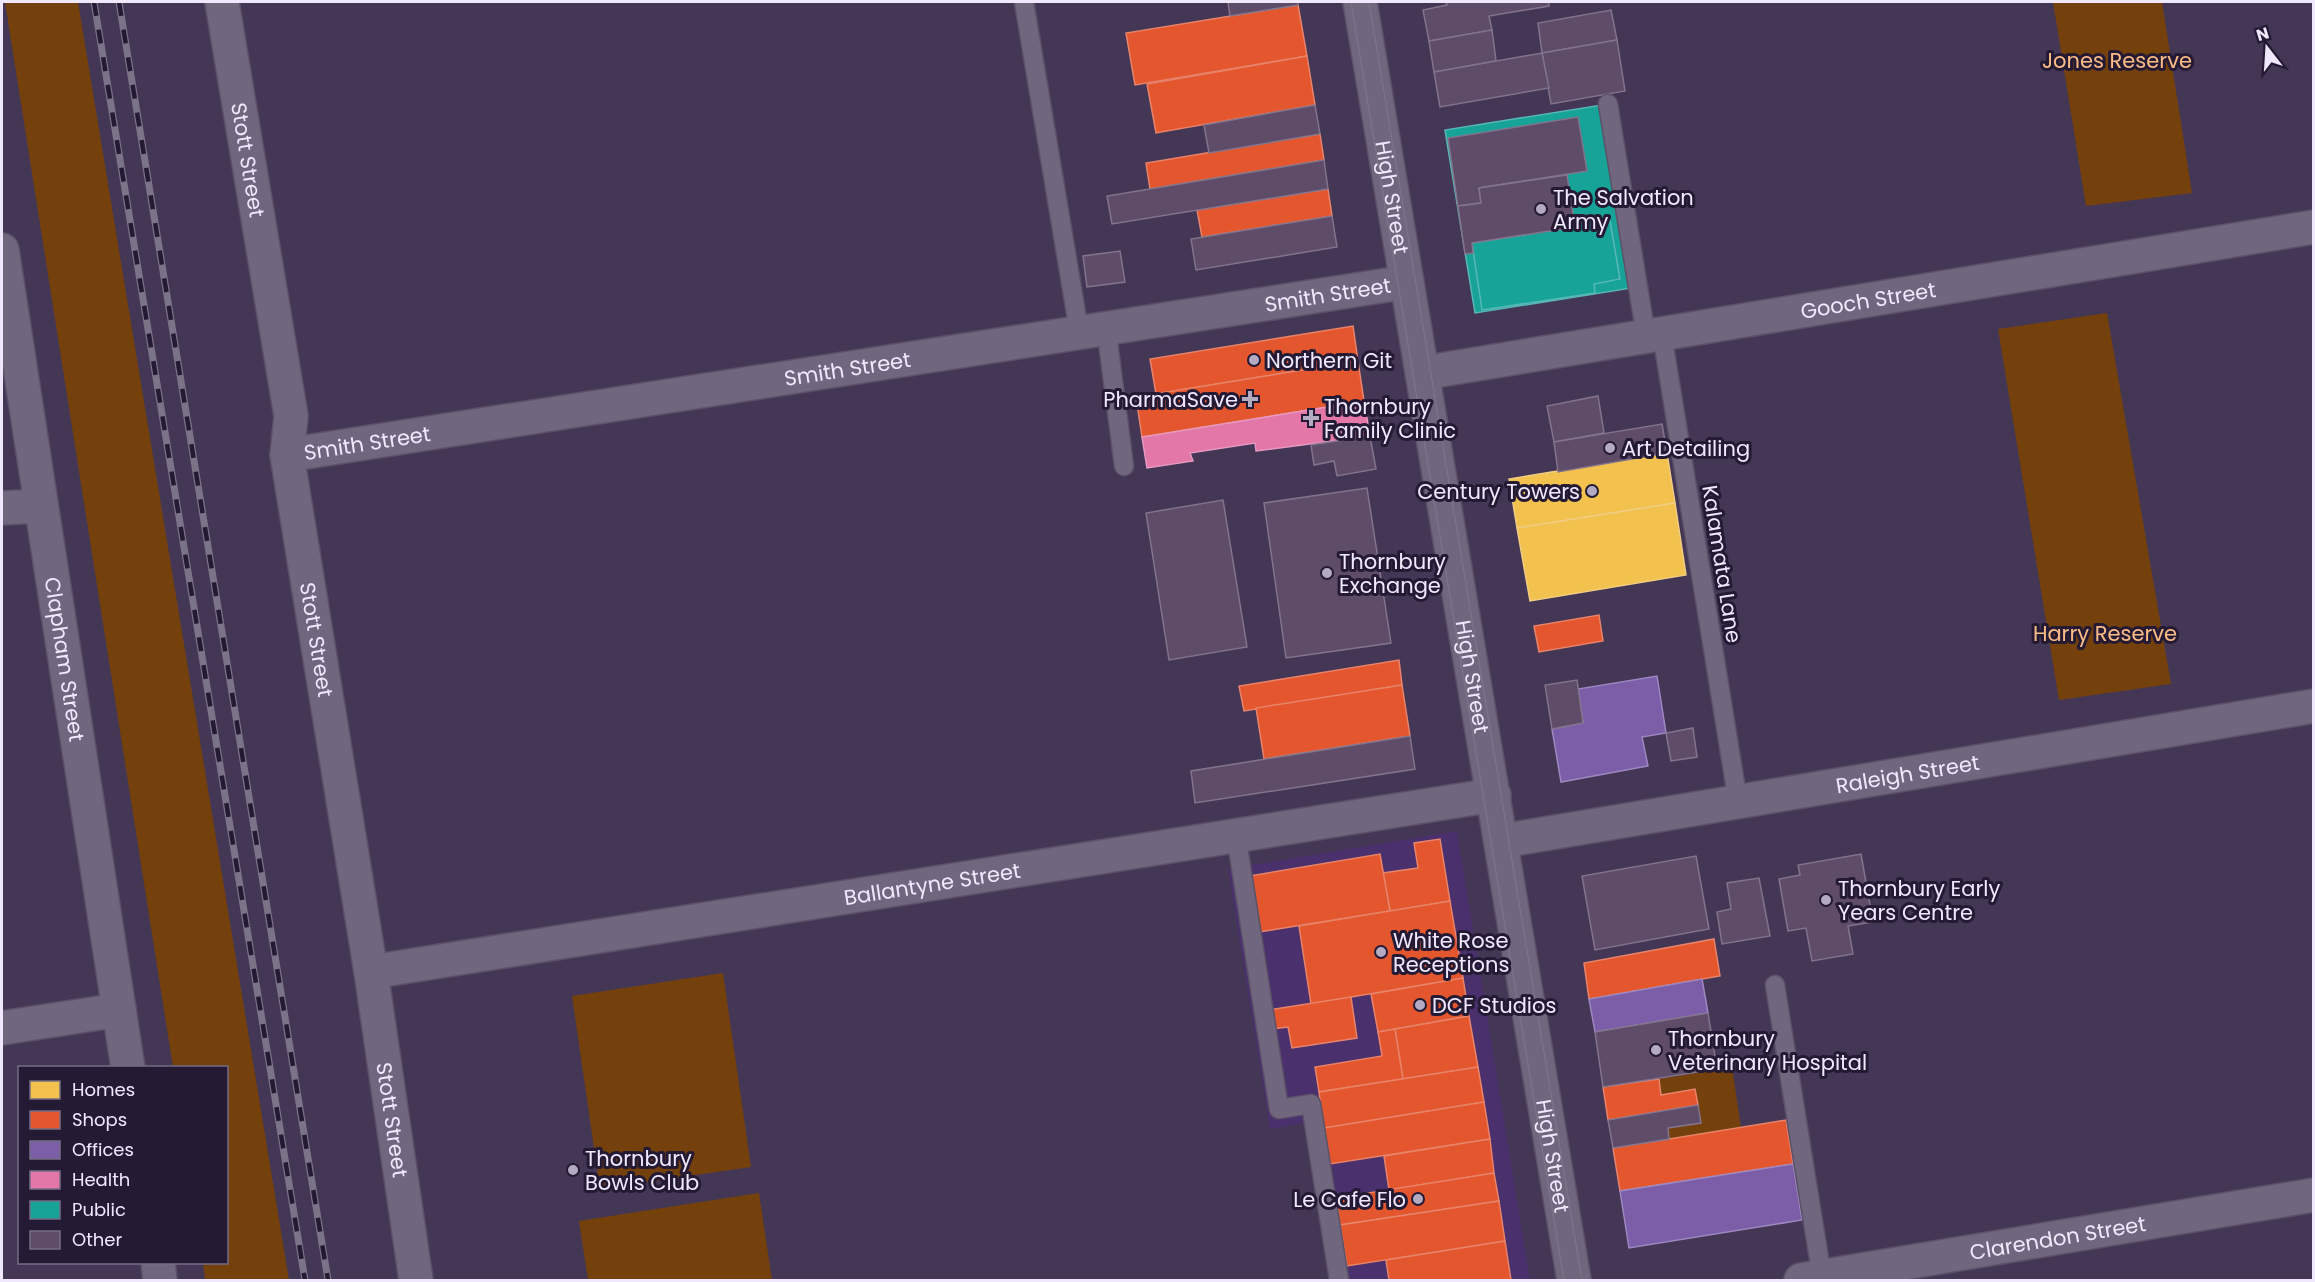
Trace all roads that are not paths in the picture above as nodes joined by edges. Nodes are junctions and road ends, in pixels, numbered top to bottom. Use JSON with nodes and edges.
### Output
{"nodes":[{"id":1,"x":222,"y":2,"type":"edge"},
{"id":2,"x":1024,"y":2,"type":"edge"},
{"id":3,"x":1360,"y":2,"type":"edge"},
{"id":4,"x":1608,"y":104,"type":"dead end"},
{"id":5,"x":2313,"y":227,"type":"edge"},
{"id":6,"x":2,"y":250,"type":"edge"},
{"id":7,"x":1407,"y":282,"type":"junction"},
{"id":8,"x":1092,"y":329,"type":"junction"},
{"id":9,"x":1654,"y":335,"type":"junction"},
{"id":10,"x":1422,"y":373,"type":"junction"},
{"id":11,"x":287,"y":455,"type":"junction"},
{"id":12,"x":1124,"y":466,"type":"dead end"},
{"id":13,"x":2,"y":488,"type":"edge"},
{"id":14,"x":38,"y":493,"type":"junction"},
{"id":15,"x":2,"y":508,"type":"edge"},
{"id":16,"x":2313,"y":706,"type":"edge"},
{"id":17,"x":1494,"y":795,"type":"junction"},
{"id":18,"x":1738,"y":802,"type":"junction"},
{"id":19,"x":1236,"y":835,"type":"junction"},
{"id":20,"x":1502,"y":841,"type":"junction"},
{"id":21,"x":371,"y":972,"type":"junction"},
{"id":22,"x":1775,"y":985,"type":"dead end"},
{"id":23,"x":119,"y":1010,"type":"junction"},
{"id":24,"x":2,"y":1028,"type":"edge"},
{"id":25,"x":128,"y":1066,"type":"edge"},
{"id":26,"x":2313,"y":1195,"type":"edge"},
{"id":27,"x":158,"y":1264,"type":"edge"},
{"id":28,"x":1812,"y":1279,"type":"edge"},
{"id":29,"x":160,"y":1281,"type":"edge"},
{"id":30,"x":416,"y":1281,"type":"edge"},
{"id":31,"x":1339,"y":1281,"type":"edge"},
{"id":32,"x":1574,"y":1281,"type":"edge"}],
"edges":[{"from":1,"to":11,"type":"street","name":"Stott Street"},
{"from":2,"to":8,"type":"lane"},
{"from":3,"to":7,"type":"street","name":"High Street"},
{"from":4,"to":9,"type":"lane","name":"Kalamata Lane"},
{"from":5,"to":9,"type":"street","name":"Gooch Street"},
{"from":6,"to":14,"type":"street","name":"Clapham Street"},
{"from":7,"to":8,"type":"street","name":"Smith Street"},
{"from":7,"to":10,"type":"street","name":"High Street"},
{"from":8,"to":11,"type":"street","name":"Smith Street"},
{"from":8,"to":12,"type":"lane"},
{"from":9,"to":10,"type":"street","name":"Gooch Street"},
{"from":9,"to":18,"type":"lane","name":"Kalamata Lane"},
{"from":10,"to":17,"type":"street","name":"High Street"},
{"from":11,"to":21,"type":"street","name":"Stott Street"},
{"from":13,"to":14,"type":"street"},
{"from":14,"to":15,"type":"street"},
{"from":14,"to":23,"type":"street","name":"Clapham Street"},
{"from":16,"to":18,"type":"street","name":"Raleigh Street"},
{"from":17,"to":19,"type":"street","name":"Ballantyne Street"},
{"from":17,"to":20,"type":"street","name":"High Street"},
{"from":18,"to":20,"type":"street","name":"Raleigh Street"},
{"from":19,"to":21,"type":"street","name":"Ballantyne Street"},
{"from":19,"to":31,"type":"lane"},
{"from":20,"to":32,"type":"street","name":"High Street"},
{"from":21,"to":30,"type":"street","name":"Stott Street"},
{"from":22,"to":28,"type":"lane"},
{"from":23,"to":24,"type":"street"},
{"from":23,"to":25,"type":"street","name":"Clapham Street"},
{"from":26,"to":28,"type":"street","name":"Clarendon Street"},
{"from":27,"to":29,"type":"street"}]}
